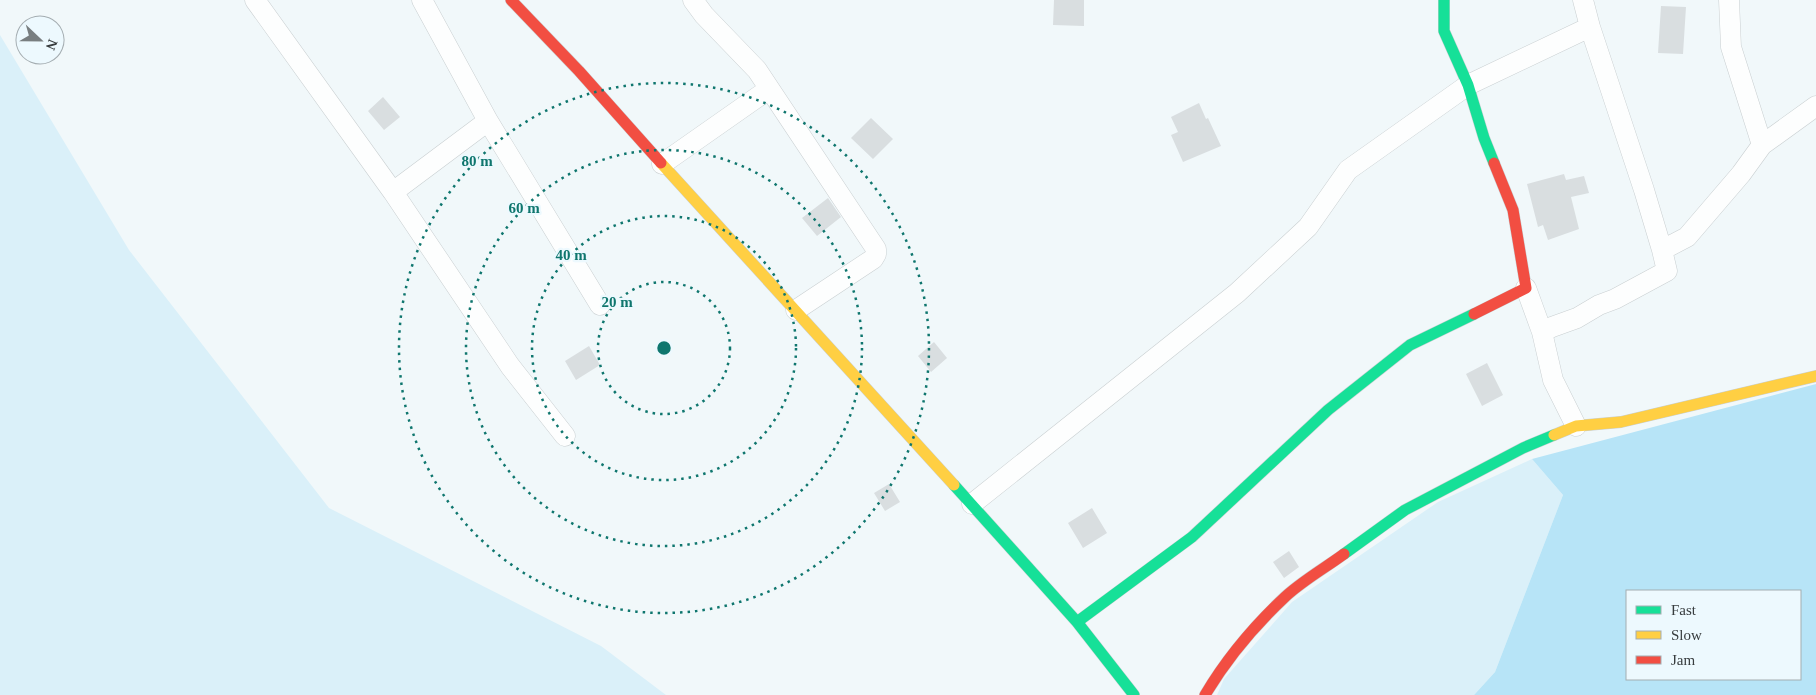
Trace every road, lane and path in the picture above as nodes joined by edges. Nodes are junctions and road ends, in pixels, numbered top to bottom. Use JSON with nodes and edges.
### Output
{"nodes":[{"id":1,"x":255,"y":0,"type":"edge"},
{"id":2,"x":422,"y":0,"type":"edge"},
{"id":3,"x":511,"y":0,"type":"edge"},
{"id":4,"x":693,"y":0,"type":"edge"},
{"id":5,"x":1444,"y":0,"type":"edge"},
{"id":6,"x":1583,"y":0,"type":"edge"},
{"id":7,"x":1729,"y":0,"type":"edge"},
{"id":8,"x":1590,"y":27,"type":"junction"},
{"id":9,"x":1468,"y":85,"type":"junction"},
{"id":10,"x":769,"y":89,"type":"junction"},
{"id":11,"x":1816,"y":106,"type":"edge"},
{"id":12,"x":488,"y":121,"type":"junction"},
{"id":13,"x":1762,"y":145,"type":"junction"},
{"id":14,"x":662,"y":164,"type":"junction"},
{"id":15,"x":393,"y":192,"type":"junction"},
{"id":16,"x":1662,"y":250,"type":"junction"},
{"id":17,"x":1526,"y":288,"type":"junction"},
{"id":18,"x":600,"y":305,"type":"dead end"},
{"id":19,"x":796,"y":310,"type":"junction"},
{"id":20,"x":1542,"y":332,"type":"junction"},
{"id":21,"x":1816,"y":376,"type":"edge"},
{"id":22,"x":1576,"y":426,"type":"junction"},
{"id":23,"x":565,"y":436,"type":"dead end"},
{"id":24,"x":972,"y":504,"type":"junction"},
{"id":25,"x":1077,"y":622,"type":"junction"},
{"id":26,"x":1134,"y":695,"type":"edge"},
{"id":27,"x":1205,"y":695,"type":"edge"}],
"edges":[{"from":1,"to":15,"type":"street"},
{"from":2,"to":12,"type":"street"},
{"from":3,"to":14,"type":"street"},
{"from":4,"to":10,"type":"street"},
{"from":5,"to":9,"type":"street"},
{"from":6,"to":8,"type":"street"},
{"from":7,"to":13,"type":"street"},
{"from":8,"to":9,"type":"street"},
{"from":8,"to":16,"type":"street"},
{"from":9,"to":17,"type":"street"},
{"from":9,"to":24,"type":"street"},
{"from":10,"to":14,"type":"street"},
{"from":10,"to":19,"type":"street"},
{"from":11,"to":13,"type":"street"},
{"from":12,"to":15,"type":"street"},
{"from":12,"to":18,"type":"street"},
{"from":13,"to":16,"type":"street"},
{"from":14,"to":19,"type":"street"},
{"from":15,"to":23,"type":"street"},
{"from":16,"to":20,"type":"street"},
{"from":17,"to":20,"type":"street"},
{"from":17,"to":25,"type":"street"},
{"from":19,"to":24,"type":"street"},
{"from":20,"to":22,"type":"street"},
{"from":21,"to":22,"type":"street"},
{"from":22,"to":27,"type":"street"},
{"from":24,"to":25,"type":"street"},
{"from":25,"to":26,"type":"street"}]}
